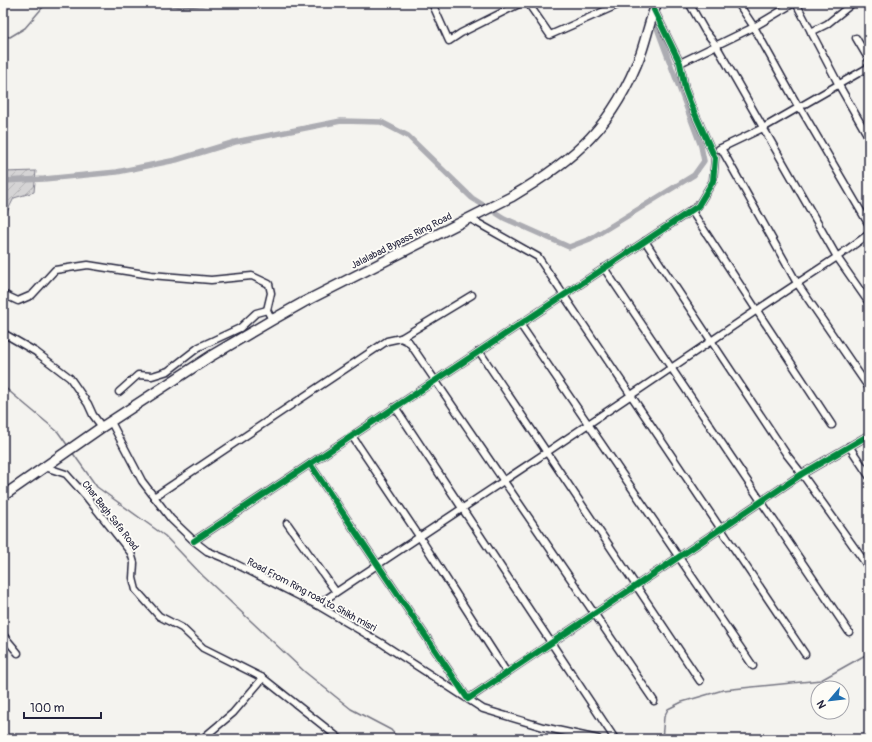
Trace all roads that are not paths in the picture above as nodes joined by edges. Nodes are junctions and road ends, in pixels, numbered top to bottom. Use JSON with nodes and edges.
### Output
{"nodes":[{"id":1,"x":432,"y":3,"type":"edge"},
{"id":2,"x":521,"y":3,"type":"edge"},
{"id":3,"x":528,"y":3,"type":"edge"},
{"id":4,"x":622,"y":3,"type":"edge"},
{"id":5,"x":661,"y":3,"type":"edge"},
{"id":6,"x":665,"y":3,"type":"edge"},
{"id":7,"x":688,"y":3,"type":"edge"},
{"id":8,"x":738,"y":3,"type":"edge"},
{"id":9,"x":795,"y":3,"type":"edge"},
{"id":10,"x":853,"y":3,"type":"edge"},
{"id":11,"x":655,"y":7,"type":"edge"},
{"id":12,"x":754,"y":27,"type":"junction"},
{"id":13,"x":811,"y":32,"type":"junction"},
{"id":14,"x":856,"y":38,"type":"dead end"},
{"id":15,"x":716,"y":45,"type":"junction"},
{"id":16,"x":869,"y":60,"type":"edge"},
{"id":17,"x":680,"y":63,"type":"junction"},
{"id":18,"x":869,"y":67,"type":"edge"},
{"id":19,"x":839,"y":85,"type":"junction"},
{"id":20,"x":799,"y":108,"type":"junction"},
{"id":21,"x":763,"y":128,"type":"junction"},
{"id":22,"x":869,"y":138,"type":"edge"},
{"id":23,"x":721,"y":148,"type":"junction"},
{"id":24,"x":714,"y":155,"type":"junction"},
{"id":25,"x":691,"y":210,"type":"junction"},
{"id":26,"x":469,"y":218,"type":"junction"},
{"id":27,"x":869,"y":225,"type":"edge"},
{"id":28,"x":869,"y":234,"type":"edge"},
{"id":29,"x":645,"y":241,"type":"junction"},
{"id":30,"x":837,"y":257,"type":"junction"},
{"id":31,"x":604,"y":268,"type":"junction"},
{"id":32,"x":797,"y":283,"type":"junction"},
{"id":33,"x":3,"y":294,"type":"edge"},
{"id":34,"x":472,"y":295,"type":"dead end"},
{"id":35,"x":564,"y":295,"type":"junction"},
{"id":36,"x":869,"y":303,"type":"edge"},
{"id":37,"x":267,"y":310,"type":"junction"},
{"id":38,"x":756,"y":310,"type":"junction"},
{"id":39,"x":272,"y":320,"type":"junction"},
{"id":40,"x":520,"y":324,"type":"junction"},
{"id":41,"x":3,"y":333,"type":"edge"},
{"id":42,"x":400,"y":338,"type":"junction"},
{"id":43,"x":711,"y":340,"type":"junction"},
{"id":44,"x":479,"y":351,"type":"junction"},
{"id":45,"x":671,"y":367,"type":"junction"},
{"id":46,"x":435,"y":381,"type":"junction"},
{"id":47,"x":869,"y":388,"type":"edge"},
{"id":48,"x":119,"y":392,"type":"dead end"},
{"id":49,"x":631,"y":394,"type":"junction"},
{"id":50,"x":395,"y":407,"type":"junction"},
{"id":51,"x":111,"y":422,"type":"junction"},
{"id":52,"x":588,"y":423,"type":"junction"},
{"id":53,"x":832,"y":425,"type":"dead end"},
{"id":54,"x":102,"y":427,"type":"junction"},
{"id":55,"x":869,"y":435,"type":"edge"},
{"id":56,"x":352,"y":436,"type":"junction"},
{"id":57,"x":849,"y":446,"type":"junction"},
{"id":58,"x":547,"y":452,"type":"junction"},
{"id":59,"x":310,"y":464,"type":"junction"},
{"id":60,"x":45,"y":467,"type":"junction"},
{"id":61,"x":802,"y":474,"type":"junction"},
{"id":62,"x":869,"y":476,"type":"edge"},
{"id":63,"x":503,"y":480,"type":"junction"},
{"id":64,"x":3,"y":496,"type":"edge"},
{"id":65,"x":154,"y":497,"type":"junction"},
{"id":66,"x":761,"y":502,"type":"junction"},
{"id":67,"x":462,"y":507,"type":"junction"},
{"id":68,"x":287,"y":523,"type":"dead end"},
{"id":69,"x":721,"y":529,"type":"junction"},
{"id":70,"x":419,"y":536,"type":"junction"},
{"id":71,"x":194,"y":541,"type":"junction"},
{"id":72,"x":679,"y":557,"type":"junction"},
{"id":73,"x":378,"y":564,"type":"junction"},
{"id":74,"x":869,"y":568,"type":"edge"},
{"id":75,"x":637,"y":586,"type":"junction"},
{"id":76,"x":336,"y":592,"type":"junction"},
{"id":77,"x":317,"y":605,"type":"junction"},
{"id":78,"x":595,"y":614,"type":"junction"},
{"id":79,"x":849,"y":632,"type":"dead end"},
{"id":80,"x":3,"y":635,"type":"edge"},
{"id":81,"x":552,"y":643,"type":"junction"},
{"id":82,"x":18,"y":654,"type":"dead end"},
{"id":83,"x":805,"y":654,"type":"dead end"},
{"id":84,"x":753,"y":666,"type":"dead end"},
{"id":85,"x":507,"y":673,"type":"junction"},
{"id":86,"x":263,"y":678,"type":"junction"},
{"id":87,"x":700,"y":681,"type":"dead end"},
{"id":88,"x":468,"y":699,"type":"junction"},
{"id":89,"x":654,"y":701,"type":"dead end"},
{"id":90,"x":202,"y":739,"type":"edge"},
{"id":91,"x":340,"y":739,"type":"edge"},
{"id":92,"x":598,"y":739,"type":"edge"},
{"id":93,"x":615,"y":739,"type":"edge"}],
"edges":[{"from":1,"to":2,"type":"street"},
{"from":3,"to":4,"type":"street"},
{"from":5,"to":6,"type":"street"},
{"from":7,"to":15,"type":"street"},
{"from":8,"to":12,"type":"street"},
{"from":9,"to":12,"type":"street"},
{"from":9,"to":13,"type":"street"},
{"from":10,"to":13,"type":"street"},
{"from":11,"to":17,"type":"street"},
{"from":11,"to":26,"type":"highway","name":"Jalalabad Bypass Ring Road"},
{"from":12,"to":15,"type":"street"},
{"from":12,"to":20,"type":"street"},
{"from":13,"to":19,"type":"street"},
{"from":14,"to":16,"type":"street"},
{"from":15,"to":17,"type":"street"},
{"from":15,"to":21,"type":"street"},
{"from":17,"to":24,"type":"street"},
{"from":18,"to":19,"type":"street"},
{"from":19,"to":20,"type":"street"},
{"from":19,"to":22,"type":"street"},
{"from":20,"to":21,"type":"street"},
{"from":20,"to":27,"type":"street"},
{"from":21,"to":23,"type":"street"},
{"from":21,"to":30,"type":"street"},
{"from":23,"to":24,"type":"street"},
{"from":23,"to":32,"type":"street"},
{"from":24,"to":25,"type":"street"},
{"from":25,"to":29,"type":"street"},
{"from":25,"to":38,"type":"street"},
{"from":26,"to":35,"type":"street"},
{"from":26,"to":39,"type":"highway","name":"Jalalabad Bypass Ring Road"},
{"from":28,"to":30,"type":"street"},
{"from":29,"to":31,"type":"street"},
{"from":29,"to":43,"type":"street"},
{"from":30,"to":32,"type":"street"},
{"from":30,"to":36,"type":"street"},
{"from":31,"to":35,"type":"street"},
{"from":31,"to":45,"type":"street"},
{"from":32,"to":38,"type":"street"},
{"from":32,"to":47,"type":"street"},
{"from":33,"to":37,"type":"street"},
{"from":34,"to":42,"type":"street"},
{"from":35,"to":40,"type":"street"},
{"from":35,"to":49,"type":"street"},
{"from":37,"to":39,"type":"street"},
{"from":37,"to":48,"type":"street"},
{"from":38,"to":43,"type":"street"},
{"from":38,"to":53,"type":"street"},
{"from":39,"to":51,"type":"highway","name":"Jalalabad Bypass Ring Road"},
{"from":40,"to":44,"type":"street"},
{"from":40,"to":52,"type":"street"},
{"from":41,"to":54,"type":"street"},
{"from":42,"to":46,"type":"street"},
{"from":42,"to":65,"type":"street"},
{"from":43,"to":45,"type":"street"},
{"from":43,"to":61,"type":"street"},
{"from":44,"to":46,"type":"street"},
{"from":44,"to":58,"type":"street"},
{"from":45,"to":49,"type":"street"},
{"from":45,"to":66,"type":"street"},
{"from":46,"to":50,"type":"street"},
{"from":46,"to":63,"type":"street"},
{"from":49,"to":52,"type":"street"},
{"from":49,"to":69,"type":"street"},
{"from":50,"to":56,"type":"street"},
{"from":50,"to":67,"type":"street"},
{"from":51,"to":54,"type":"highway","name":"Jalalabad Bypass Ring Road"},
{"from":51,"to":65,"type":"street","name":"Road From Ring road to Shikh misri"},
{"from":52,"to":58,"type":"street"},
{"from":52,"to":72,"type":"street"},
{"from":54,"to":60,"type":"highway","name":"Jalalabad Bypass Ring Road"},
{"from":55,"to":57,"type":"street"},
{"from":56,"to":59,"type":"street"},
{"from":56,"to":70,"type":"street"},
{"from":57,"to":61,"type":"street"},
{"from":57,"to":62,"type":"street"},
{"from":58,"to":63,"type":"street"},
{"from":58,"to":75,"type":"street"},
{"from":59,"to":71,"type":"street"},
{"from":59,"to":73,"type":"street"},
{"from":60,"to":64,"type":"highway","name":"Jalalabad Bypass Ring Road"},
{"from":60,"to":86,"type":"street","name":"Char Bagh Safa Road"},
{"from":61,"to":66,"type":"street"},
{"from":61,"to":74,"type":"street"},
{"from":63,"to":67,"type":"street"},
{"from":63,"to":78,"type":"street"},
{"from":65,"to":71,"type":"street","name":"Road From Ring road to Shikh misri"},
{"from":66,"to":69,"type":"street"},
{"from":66,"to":79,"type":"street"},
{"from":67,"to":70,"type":"street"},
{"from":67,"to":81,"type":"street"},
{"from":68,"to":76,"type":"street"},
{"from":69,"to":72,"type":"street"},
{"from":69,"to":83,"type":"street"},
{"from":70,"to":73,"type":"street"},
{"from":70,"to":85,"type":"street"},
{"from":71,"to":77,"type":"street","name":"Road From Ring road to Shikh misri"},
{"from":72,"to":75,"type":"street"},
{"from":72,"to":84,"type":"street"},
{"from":73,"to":76,"type":"street"},
{"from":73,"to":88,"type":"street"},
{"from":75,"to":78,"type":"street"},
{"from":75,"to":87,"type":"street"},
{"from":76,"to":77,"type":"street"},
{"from":77,"to":88,"type":"street","name":"Road From Ring road to Shikh misri"},
{"from":78,"to":81,"type":"street"},
{"from":78,"to":89,"type":"street"},
{"from":80,"to":82,"type":"street"},
{"from":81,"to":85,"type":"street"},
{"from":81,"to":93,"type":"street"},
{"from":85,"to":88,"type":"street"},
{"from":86,"to":90,"type":"street"},
{"from":86,"to":91,"type":"street","name":"Char Bagh Safa Road"},
{"from":88,"to":92,"type":"street","name":"Road From Ring road to Shikh misri"}]}
